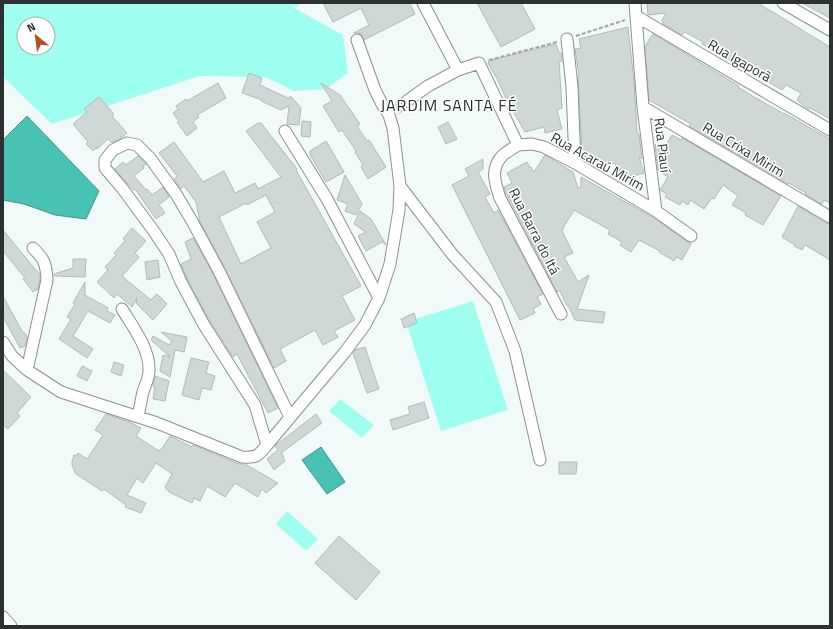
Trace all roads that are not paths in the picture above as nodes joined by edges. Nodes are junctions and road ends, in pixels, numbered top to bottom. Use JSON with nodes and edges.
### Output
{"nodes":[{"id":1,"x":423,"y":3,"type":"edge"},
{"id":2,"x":636,"y":3,"type":"edge"},
{"id":3,"x":783,"y":3,"type":"edge"},
{"id":4,"x":636,"y":16,"type":"junction"},
{"id":5,"x":830,"y":30,"type":"edge"},
{"id":6,"x":567,"y":39,"type":"dead end"},
{"id":7,"x":357,"y":40,"type":"dead end"},
{"id":8,"x":458,"y":70,"type":"junction"},
{"id":9,"x":407,"y":101,"type":"tunnel mouth"},
{"id":10,"x":643,"y":107,"type":"junction"},
{"id":11,"x":830,"y":130,"type":"edge"},
{"id":12,"x":285,"y":131,"type":"dead end"},
{"id":13,"x":518,"y":145,"type":"junction"},
{"id":14,"x":575,"y":163,"type":"junction"},
{"id":15,"x":400,"y":186,"type":"junction"},
{"id":16,"x":656,"y":211,"type":"junction"},
{"id":17,"x":830,"y":217,"type":"edge"},
{"id":18,"x":691,"y":236,"type":"dead end"},
{"id":19,"x":33,"y":248,"type":"dead end"},
{"id":20,"x":379,"y":298,"type":"junction"},
{"id":21,"x":122,"y":309,"type":"dead end"},
{"id":22,"x":561,"y":314,"type":"dead end"},
{"id":23,"x":3,"y":342,"type":"edge"},
{"id":24,"x":28,"y":370,"type":"junction"},
{"id":25,"x":138,"y":416,"type":"junction"},
{"id":26,"x":290,"y":417,"type":"junction"},
{"id":27,"x":267,"y":445,"type":"junction"},
{"id":28,"x":540,"y":460,"type":"dead end"},
{"id":29,"x":3,"y":616,"type":"edge"},
{"id":30,"x":11,"y":626,"type":"edge"}],
"edges":[{"from":1,"to":8,"type":"street"},
{"from":2,"to":4,"type":"street","name":"Rua Piauí"},
{"from":3,"to":5,"type":"street"},
{"from":4,"to":10,"type":"street","name":"Rua Piauí"},
{"from":4,"to":11,"type":"street","name":"Rua Igaporã"},
{"from":6,"to":14,"type":"street"},
{"from":7,"to":15,"type":"street"},
{"from":8,"to":9,"type":"street"},
{"from":8,"to":13,"type":"street"},
{"from":10,"to":16,"type":"street","name":"Rua Piauí"},
{"from":10,"to":17,"type":"street","name":"Rua Crixa Mirim"},
{"from":12,"to":20,"type":"street"},
{"from":13,"to":14,"type":"street","name":"Rua Acaraú Mirim"},
{"from":13,"to":22,"type":"street","name":"Rua Barra do Itá"},
{"from":14,"to":16,"type":"street","name":"Rua Acaraú Mirim"},
{"from":15,"to":20,"type":"street"},
{"from":15,"to":28,"type":"street"},
{"from":16,"to":18,"type":"street"},
{"from":19,"to":24,"type":"street"},
{"from":20,"to":26,"type":"street"},
{"from":21,"to":25,"type":"street"},
{"from":23,"to":24,"type":"street"},
{"from":24,"to":25,"type":"street"},
{"from":25,"to":27,"type":"street"},
{"from":26,"to":27,"type":"street"},
{"from":26,"to":27,"type":"street"},
{"from":29,"to":30,"type":"street"}]}
